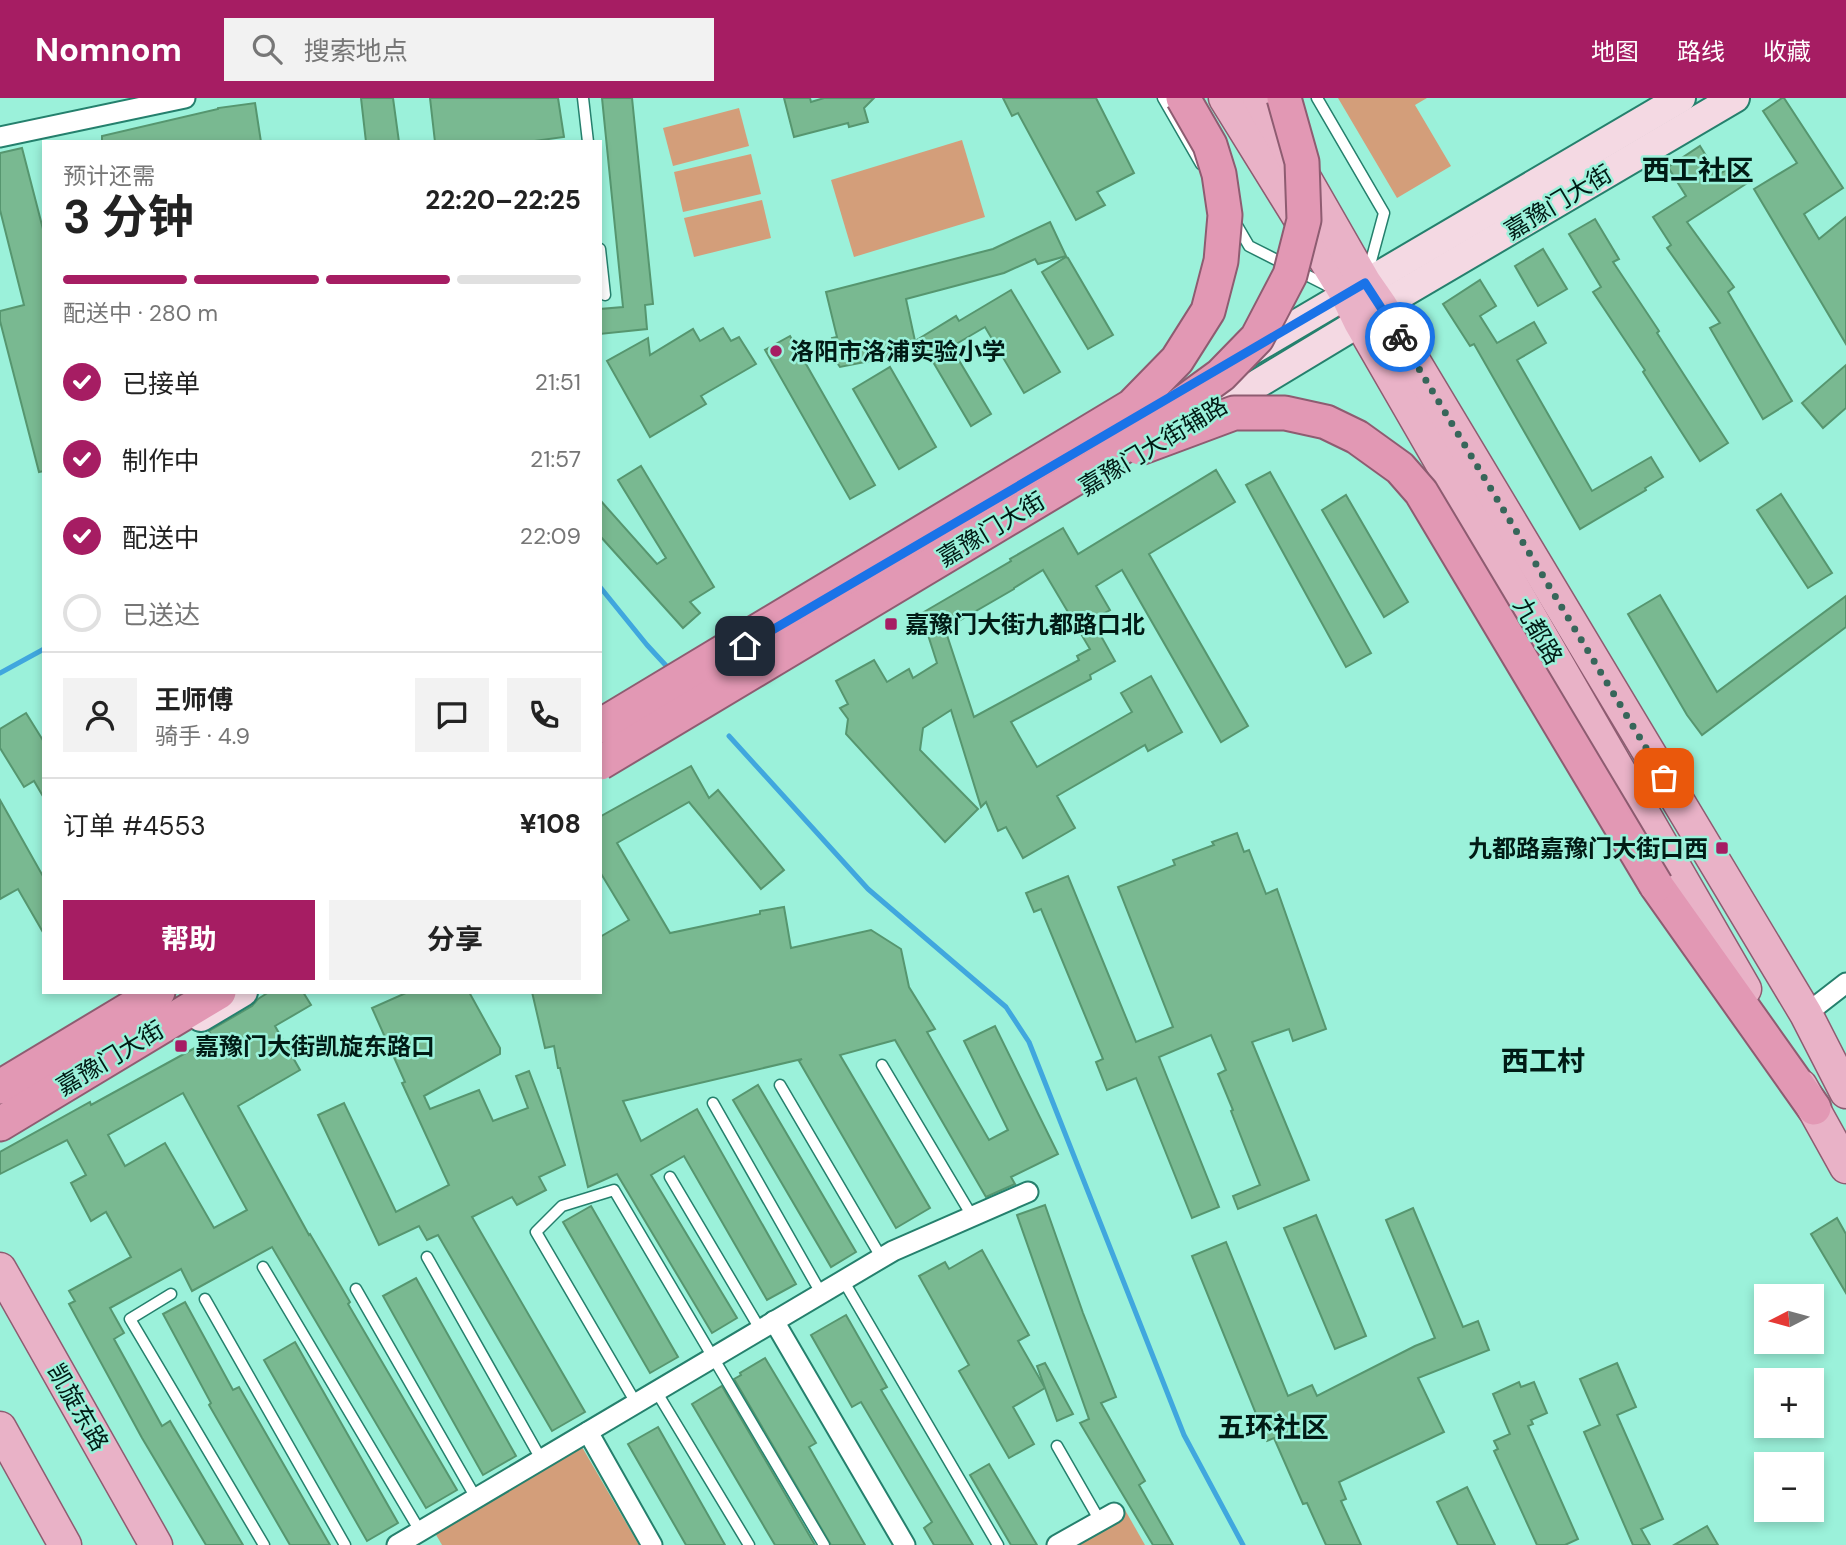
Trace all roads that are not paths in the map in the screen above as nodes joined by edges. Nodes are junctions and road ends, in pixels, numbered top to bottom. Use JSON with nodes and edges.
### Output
{"nodes":[{"id":1,"x":185,"y":98,"type":"edge"},
{"id":2,"x":583,"y":98,"type":"edge"},
{"id":3,"x":1163,"y":98,"type":"edge"},
{"id":4,"x":1184,"y":98,"type":"edge"},
{"id":5,"x":1225,"y":98,"type":"edge"},
{"id":6,"x":1259,"y":98,"type":"edge"},
{"id":7,"x":1284,"y":98,"type":"edge"},
{"id":8,"x":1317,"y":98,"type":"edge"},
{"id":9,"x":1682,"y":98,"type":"edge"},
{"id":10,"x":1735,"y":98,"type":"edge"},
{"id":11,"x":0,"y":137,"type":"edge"},
{"id":12,"x":588,"y":140,"type":"edge"},
{"id":13,"x":602,"y":267,"type":"edge"},
{"id":14,"x":605,"y":295,"type":"dead end"},
{"id":15,"x":1363,"y":302,"type":"junction"},
{"id":16,"x":1099,"y":464,"type":"junction"},
{"id":17,"x":602,"y":727,"type":"edge"},
{"id":18,"x":602,"y":727,"type":"edge"},
{"id":19,"x":602,"y":762,"type":"edge"},
{"id":20,"x":602,"y":777,"type":"edge"},
{"id":21,"x":1846,"y":983,"type":"edge"},
{"id":22,"x":148,"y":994,"type":"edge"},
{"id":23,"x":155,"y":994,"type":"edge"},
{"id":24,"x":216,"y":994,"type":"edge"},
{"id":25,"x":240,"y":994,"type":"edge"},
{"id":26,"x":1806,"y":1014,"type":"junction"},
{"id":27,"x":882,"y":1065,"type":"dead end"},
{"id":28,"x":0,"y":1076,"type":"edge"},
{"id":29,"x":780,"y":1085,"type":"dead end"},
{"id":30,"x":0,"y":1087,"type":"edge"},
{"id":31,"x":1846,"y":1092,"type":"edge"},
{"id":32,"x":713,"y":1103,"type":"dead end"},
{"id":33,"x":1814,"y":1108,"type":"junction"},
{"id":34,"x":0,"y":1124,"type":"edge"},
{"id":35,"x":0,"y":1137,"type":"edge"},
{"id":36,"x":1846,"y":1167,"type":"edge"},
{"id":37,"x":670,"y":1177,"type":"dead end"},
{"id":38,"x":1028,"y":1192,"type":"dead end"},
{"id":39,"x":972,"y":1216,"type":"junction"},
{"id":40,"x":427,"y":1257,"type":"dead end"},
{"id":41,"x":881,"y":1257,"type":"junction"},
{"id":42,"x":263,"y":1267,"type":"dead end"},
{"id":43,"x":0,"y":1269,"type":"edge"},
{"id":44,"x":843,"y":1280,"type":"junction"},
{"id":45,"x":356,"y":1289,"type":"dead end"},
{"id":46,"x":821,"y":1293,"type":"junction"},
{"id":47,"x":171,"y":1294,"type":"dead end"},
{"id":48,"x":205,"y":1299,"type":"dead end"},
{"id":49,"x":767,"y":1325,"type":"junction"},
{"id":50,"x":713,"y":1357,"type":"junction"},
{"id":51,"x":656,"y":1391,"type":"junction"},
{"id":52,"x":636,"y":1403,"type":"junction"},
{"id":53,"x":0,"y":1427,"type":"edge"},
{"id":54,"x":587,"y":1432,"type":"junction"},
{"id":55,"x":1057,"y":1446,"type":"dead end"},
{"id":56,"x":541,"y":1460,"type":"junction"},
{"id":57,"x":476,"y":1498,"type":"junction"},
{"id":58,"x":1107,"y":1517,"type":"joint"},
{"id":59,"x":424,"y":1538,"type":"edge"},
{"id":60,"x":65,"y":1545,"type":"edge"},
{"id":61,"x":156,"y":1545,"type":"edge"},
{"id":62,"x":264,"y":1545,"type":"edge"},
{"id":63,"x":345,"y":1545,"type":"edge"},
{"id":64,"x":397,"y":1545,"type":"edge"},
{"id":65,"x":652,"y":1545,"type":"edge"},
{"id":66,"x":749,"y":1545,"type":"edge"},
{"id":67,"x":824,"y":1545,"type":"edge"},
{"id":68,"x":905,"y":1545,"type":"edge"},
{"id":69,"x":998,"y":1545,"type":"edge"},
{"id":70,"x":1057,"y":1545,"type":"edge"}],
"edges":[{"from":1,"to":11,"type":"street"},
{"from":2,"to":12,"type":"lane"},
{"from":3,"to":15,"type":"lane"},
{"from":4,"to":18,"type":"highway","name":"嘉豫门大街","bridge":true},
{"from":5,"to":15,"type":"main road","name":"九都路"},
{"from":6,"to":15,"type":"main road","name":"九都路"},
{"from":7,"to":16,"type":"highway","name":"嘉豫门大街","bridge":true},
{"from":8,"to":15,"type":"lane"},
{"from":9,"to":15,"type":"main road","name":"嘉豫门大街"},
{"from":10,"to":15,"type":"main road","name":"嘉豫门大街"},
{"from":13,"to":14,"type":"lane"},
{"from":15,"to":17,"type":"main road","name":"嘉豫门大街辅路"},
{"from":15,"to":20,"type":"main road","name":"嘉豫门大街辅路"},
{"from":15,"to":26,"type":"main road","name":"九都路"},
{"from":15,"to":33,"type":"main road","name":"九都路"},
{"from":16,"to":19,"type":"highway","name":"嘉豫门大街","bridge":true},
{"from":16,"to":33,"type":"highway","bridge":true},
{"from":21,"to":26,"type":"street"},
{"from":22,"to":28,"type":"main road"},
{"from":23,"to":30,"type":"highway","name":"嘉豫门大街"},
{"from":24,"to":34,"type":"highway","name":"嘉豫门大街"},
{"from":25,"to":35,"type":"main road"},
{"from":26,"to":31,"type":"main road","name":"九都路"},
{"from":27,"to":39,"type":"lane"},
{"from":29,"to":41,"type":"lane"},
{"from":32,"to":46,"type":"lane"},
{"from":33,"to":36,"type":"main road","name":"九都路"},
{"from":37,"to":49,"type":"lane"},
{"from":38,"to":39,"type":"street"},
{"from":39,"to":41,"type":"street"},
{"from":40,"to":56,"type":"lane"},
{"from":41,"to":44,"type":"street"},
{"from":42,"to":59,"type":"lane"},
{"from":43,"to":61,"type":"main road","name":"凯旋东路"},
{"from":44,"to":46,"type":"street"},
{"from":44,"to":69,"type":"lane"},
{"from":45,"to":57,"type":"lane"},
{"from":46,"to":49,"type":"street"},
{"from":47,"to":62,"type":"lane"},
{"from":48,"to":63,"type":"lane"},
{"from":49,"to":50,"type":"street"},
{"from":49,"to":68,"type":"street"},
{"from":50,"to":51,"type":"street"},
{"from":50,"to":52,"type":"lane"},
{"from":50,"to":67,"type":"lane"},
{"from":51,"to":52,"type":"street"},
{"from":51,"to":66,"type":"lane"},
{"from":52,"to":54,"type":"street"},
{"from":53,"to":60,"type":"main road"},
{"from":54,"to":56,"type":"street"},
{"from":54,"to":65,"type":"street"},
{"from":55,"to":58,"type":"lane"},
{"from":56,"to":57,"type":"street"},
{"from":57,"to":59,"type":"street"},
{"from":58,"to":70,"type":"street"},
{"from":59,"to":64,"type":"street"}]}
